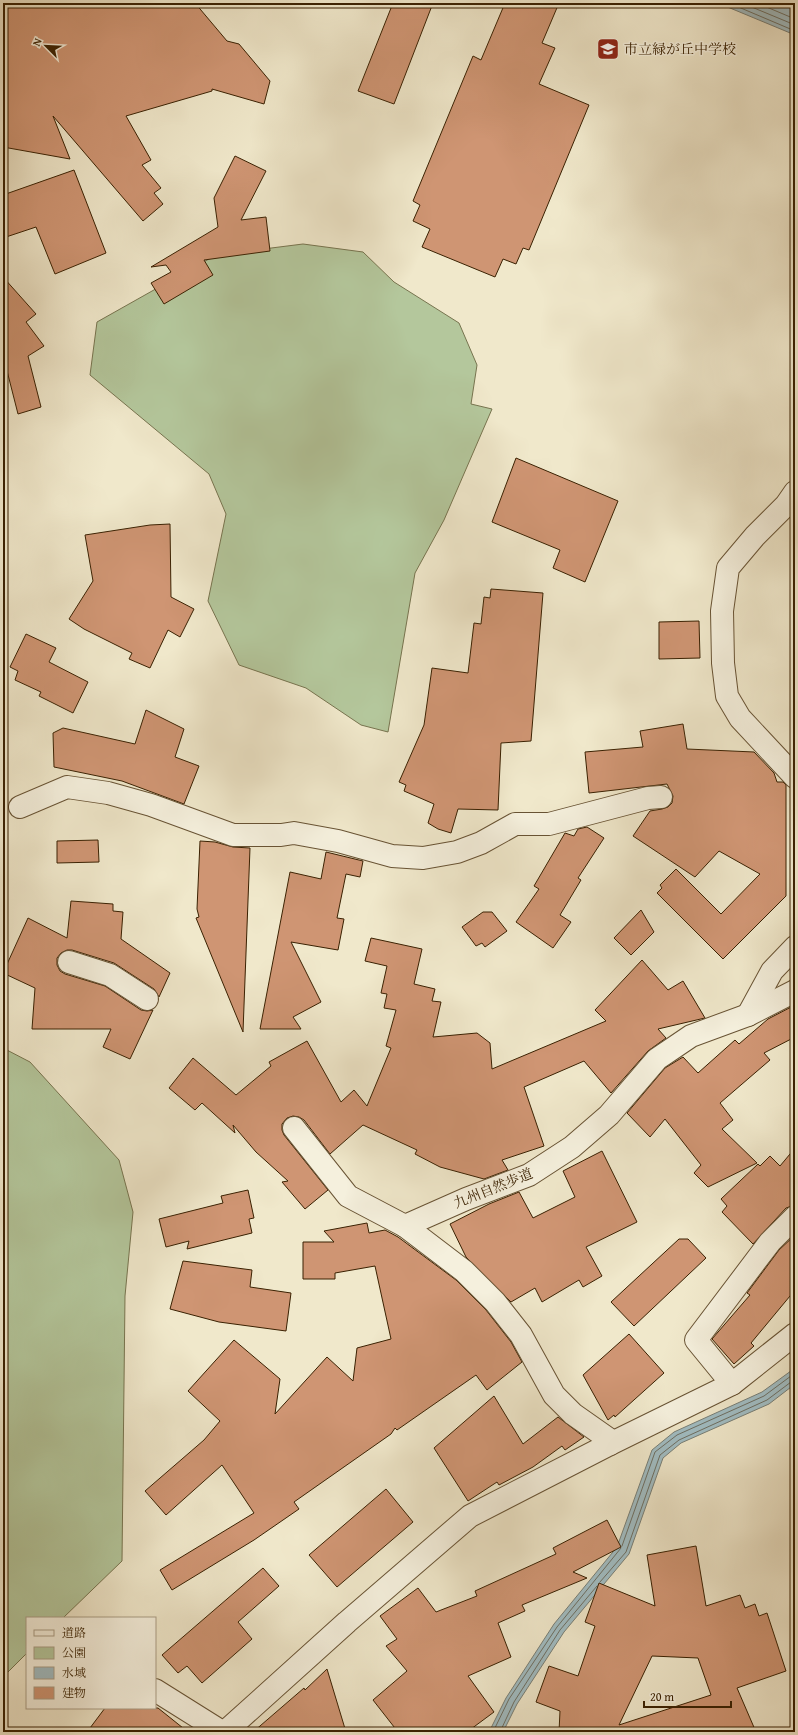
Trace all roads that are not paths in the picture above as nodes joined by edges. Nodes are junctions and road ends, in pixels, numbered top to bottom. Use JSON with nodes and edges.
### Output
{"nodes":[{"id":1,"x":795,"y":492,"type":"edge"},
{"id":2,"x":795,"y":777,"type":"edge"},
{"id":3,"x":661,"y":797,"type":"dead end"},
{"id":4,"x":20,"y":806,"type":"dead end"},
{"id":5,"x":795,"y":947,"type":"edge"},
{"id":6,"x":69,"y":962,"type":"dead end"},
{"id":7,"x":795,"y":991,"type":"edge"},
{"id":8,"x":147,"y":999,"type":"dead end"},
{"id":9,"x":748,"y":1015,"type":"junction"},
{"id":10,"x":294,"y":1128,"type":"dead end"},
{"id":11,"x":795,"y":1217,"type":"edge"},
{"id":12,"x":405,"y":1226,"type":"junction"},
{"id":13,"x":795,"y":1334,"type":"edge"},
{"id":14,"x":732,"y":1384,"type":"junction"},
{"id":15,"x":610,"y":1444,"type":"junction"},
{"id":16,"x":156,"y":1691,"type":"edge"},
{"id":17,"x":222,"y":1732,"type":"edge"},
{"id":18,"x":225,"y":1732,"type":"edge"}],
"edges":[{"from":1,"to":2,"type":"street"},
{"from":3,"to":4,"type":"street"},
{"from":5,"to":9,"type":"street"},
{"from":6,"to":8,"type":"street"},
{"from":7,"to":9,"type":"street","name":"九州自然歩道"},
{"from":9,"to":12,"type":"street","name":"九州自然歩道"},
{"from":10,"to":12,"type":"street"},
{"from":11,"to":14,"type":"street"},
{"from":12,"to":15,"type":"street"},
{"from":13,"to":14,"type":"street"},
{"from":14,"to":15,"type":"street"},
{"from":15,"to":18,"type":"street"},
{"from":16,"to":17,"type":"street"}]}
